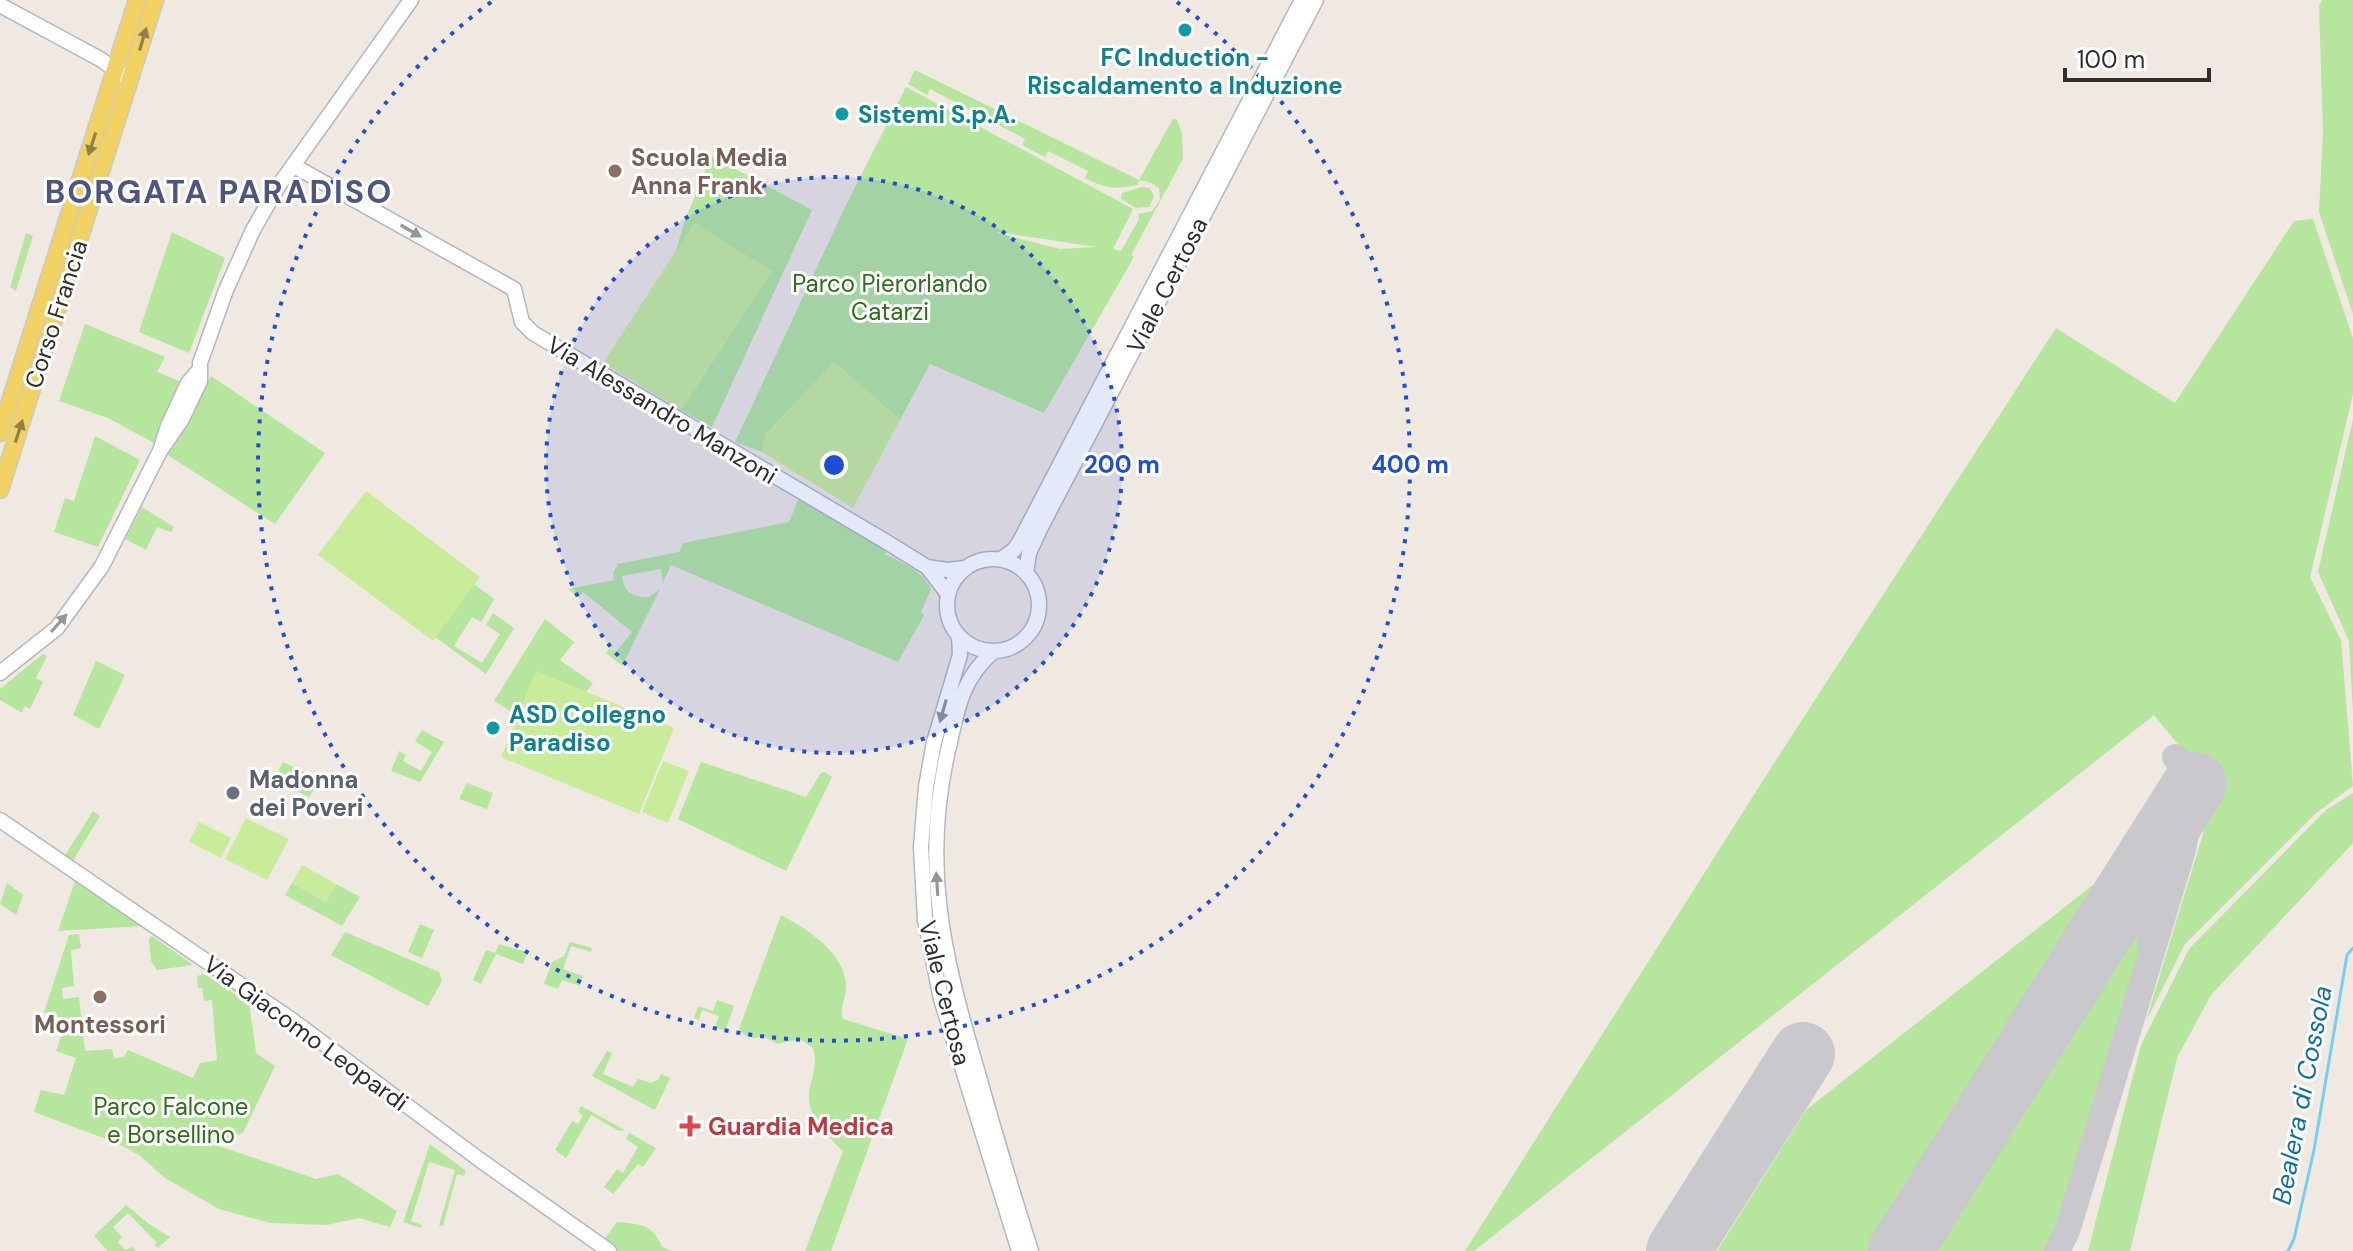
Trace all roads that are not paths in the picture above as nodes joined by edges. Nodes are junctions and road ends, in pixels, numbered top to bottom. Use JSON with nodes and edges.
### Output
{"nodes":[{"id":1,"x":137,"y":0,"type":"edge"},
{"id":2,"x":155,"y":0,"type":"edge"},
{"id":3,"x":411,"y":0,"type":"edge"},
{"id":4,"x":1302,"y":0,"type":"edge"},
{"id":5,"x":1316,"y":0,"type":"edge"},
{"id":6,"x":0,"y":5,"type":"edge"},
{"id":7,"x":115,"y":70,"type":"junction"},
{"id":8,"x":130,"y":79,"type":"junction"},
{"id":9,"x":294,"y":166,"type":"junction"},
{"id":10,"x":0,"y":433,"type":"edge"},
{"id":11,"x":0,"y":490,"type":"edge"},
{"id":12,"x":1001,"y":559,"type":"junction"},
{"id":13,"x":927,"y":567,"type":"junction"},
{"id":14,"x":965,"y":568,"type":"junction"},
{"id":15,"x":1026,"y":573,"type":"junction"},
{"id":16,"x":942,"y":592,"type":"junction"},
{"id":17,"x":959,"y":636,"type":"junction"},
{"id":18,"x":994,"y":651,"type":"junction"},
{"id":19,"x":0,"y":673,"type":"edge"},
{"id":20,"x":0,"y":820,"type":"edge"},
{"id":21,"x":609,"y":1251,"type":"edge"},
{"id":22,"x":1019,"y":1251,"type":"edge"},
{"id":23,"x":1031,"y":1251,"type":"edge"}],
"edges":[{"from":1,"to":7,"type":"main road","name":"Corso Francia"},
{"from":8,"to":2,"type":"main road","name":"Corso Francia","one_way":true},
{"from":3,"to":9,"type":"main road"},
{"from":4,"to":12,"type":"main road","name":"Viale Certosa"},
{"from":5,"to":15,"type":"main road","name":"Viale Certosa"},
{"from":6,"to":7,"type":"main road"},
{"from":7,"to":8,"type":"main road"},
{"from":7,"to":10,"type":"main road","name":"Corso Francia","one_way":true},
{"from":11,"to":8,"type":"main road","name":"Corso Francia","one_way":true},
{"from":9,"to":13,"type":"main road","name":"Via Alessandro Manzoni","one_way":true},
{"from":19,"to":9,"type":"main road","one_way":true},
{"from":12,"to":14,"type":"main road"},
{"from":12,"to":15,"type":"main road"},
{"from":13,"to":14,"type":"main road","name":"Via Alessandro Manzoni"},
{"from":13,"to":16,"type":"main road","name":"Via Alessandro Manzoni"},
{"from":14,"to":16,"type":"main road"},
{"from":15,"to":18,"type":"main road"},
{"from":16,"to":17,"type":"main road"},
{"from":17,"to":18,"type":"main road"},
{"from":17,"to":22,"type":"main road","name":"Viale Certosa","one_way":true},
{"from":23,"to":18,"type":"main road","name":"Viale Certosa","one_way":true},
{"from":20,"to":21,"type":"main road","name":"Via Giacomo Leopardi"}]}
